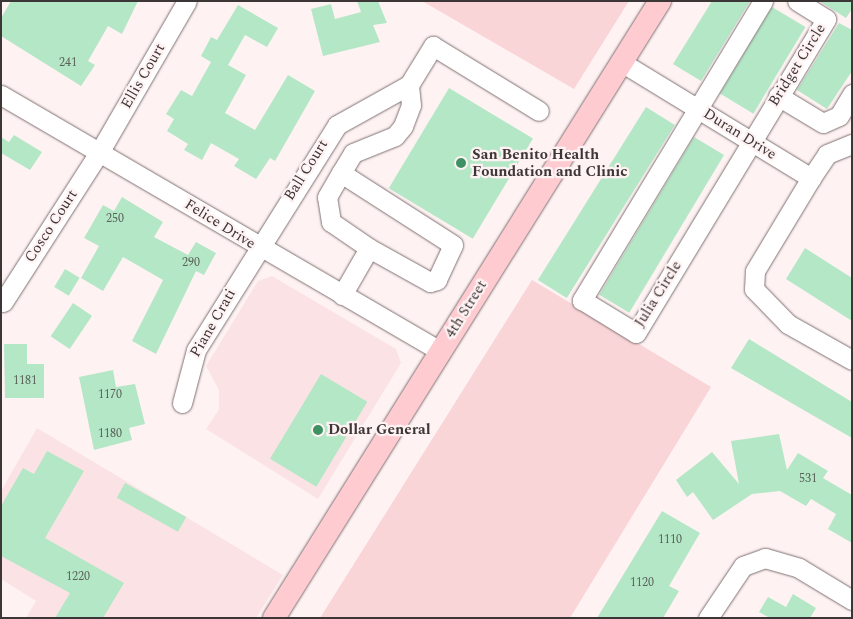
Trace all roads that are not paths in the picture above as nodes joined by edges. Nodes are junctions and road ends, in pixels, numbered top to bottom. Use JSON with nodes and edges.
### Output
{"nodes":[{"id":1,"x":187,"y":1,"type":"edge"},
{"id":2,"x":660,"y":1,"type":"edge"},
{"id":3,"x":762,"y":1,"type":"edge"},
{"id":4,"x":797,"y":1,"type":"edge"},
{"id":5,"x":621,"y":62,"type":"junction"},
{"id":6,"x":409,"y":86,"type":"junction"},
{"id":7,"x":852,"y":94,"type":"edge"},
{"id":8,"x":1,"y":95,"type":"edge"},
{"id":9,"x":778,"y":96,"type":"junction"},
{"id":10,"x":697,"y":108,"type":"junction"},
{"id":11,"x":539,"y":111,"type":"dead end"},
{"id":12,"x":750,"y":141,"type":"junction"},
{"id":13,"x":852,"y":144,"type":"edge"},
{"id":14,"x":100,"y":151,"type":"junction"},
{"id":15,"x":341,"y":173,"type":"junction"},
{"id":16,"x":811,"y":178,"type":"junction"},
{"id":17,"x":257,"y":248,"type":"junction"},
{"id":18,"x":369,"y":248,"type":"junction"},
{"id":19,"x":342,"y":295,"type":"junction"},
{"id":20,"x":3,"y":302,"type":"dead end"},
{"id":21,"x":440,"y":351,"type":"junction"},
{"id":22,"x":852,"y":360,"type":"edge"},
{"id":23,"x":182,"y":403,"type":"dead end"},
{"id":24,"x":852,"y":600,"type":"edge"},
{"id":25,"x":274,"y":618,"type":"edge"},
{"id":26,"x":708,"y":618,"type":"edge"}],
"edges":[{"from":1,"to":14,"type":"street","name":"Ellis Court"},
{"from":2,"to":5,"type":"main road","name":"4th Street"},
{"from":3,"to":10,"type":"street"},
{"from":4,"to":9,"type":"street","name":"Bridget Circle"},
{"from":5,"to":10,"type":"street","name":"Duran Drive"},
{"from":5,"to":21,"type":"main road","name":"4th Street"},
{"from":6,"to":11,"type":"street"},
{"from":6,"to":15,"type":"street"},
{"from":6,"to":17,"type":"street","name":"Ball Court"},
{"from":7,"to":9,"type":"street"},
{"from":8,"to":14,"type":"street","name":"Felice Drive"},
{"from":9,"to":12,"type":"street","name":"Bridget Circle"},
{"from":10,"to":12,"type":"street","name":"Duran Drive"},
{"from":10,"to":12,"type":"street","name":"Julia Circle"},
{"from":12,"to":16,"type":"street","name":"Duran Drive"},
{"from":13,"to":16,"type":"street"},
{"from":14,"to":17,"type":"street","name":"Felice Drive"},
{"from":14,"to":20,"type":"street","name":"Cosco Court"},
{"from":15,"to":18,"type":"street"},
{"from":15,"to":18,"type":"street"},
{"from":16,"to":22,"type":"street"},
{"from":17,"to":19,"type":"street","name":"Felice Drive"},
{"from":17,"to":23,"type":"street","name":"Piane Crati"},
{"from":18,"to":19,"type":"street"},
{"from":19,"to":21,"type":"street","name":"Felice Drive"},
{"from":21,"to":25,"type":"main road","name":"4th Street"},
{"from":24,"to":26,"type":"street"}]}
